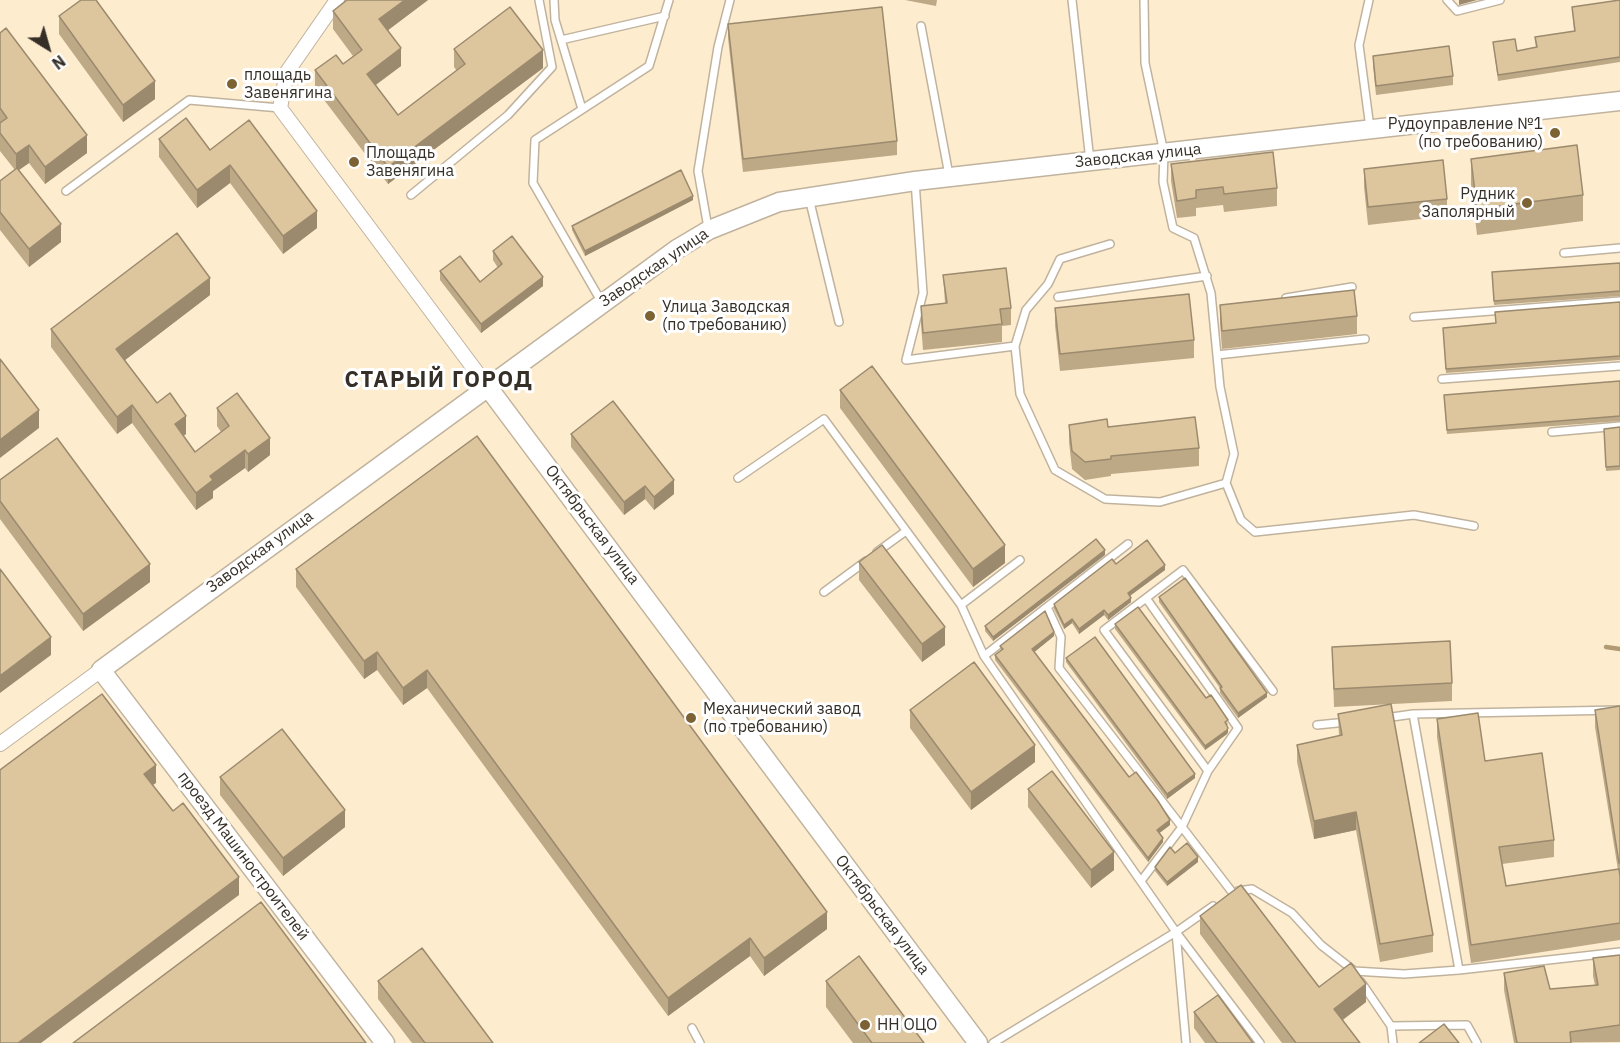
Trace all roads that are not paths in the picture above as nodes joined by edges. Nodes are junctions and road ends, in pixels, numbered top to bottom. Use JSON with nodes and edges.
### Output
{"nodes":[{"id":1,"x":337,"y":0,"type":"edge"},
{"id":2,"x":539,"y":0,"type":"edge"},
{"id":3,"x":554,"y":0,"type":"edge"},
{"id":4,"x":669,"y":0,"type":"edge"},
{"id":5,"x":730,"y":0,"type":"edge"},
{"id":6,"x":1072,"y":0,"type":"edge"},
{"id":7,"x":1144,"y":0,"type":"edge"},
{"id":8,"x":1369,"y":0,"type":"edge"},
{"id":9,"x":1447,"y":0,"type":"edge"},
{"id":10,"x":1500,"y":0,"type":"edge"},
{"id":11,"x":665,"y":16,"type":"junction"},
{"id":12,"x":921,"y":26,"type":"dead end"},
{"id":13,"x":561,"y":40,"type":"junction"},
{"id":14,"x":1620,"y":101,"type":"edge"},
{"id":15,"x":280,"y":108,"type":"junction"},
{"id":16,"x":582,"y":109,"type":"junction"},
{"id":17,"x":1370,"y":130,"type":"junction"},
{"id":18,"x":1164,"y":153,"type":"junction"},
{"id":19,"x":1089,"y":161,"type":"junction"},
{"id":20,"x":950,"y":177,"type":"junction"},
{"id":21,"x":915,"y":181,"type":"junction"},
{"id":22,"x":66,"y":191,"type":"dead end"},
{"id":23,"x":411,"y":195,"type":"dead end"},
{"id":24,"x":809,"y":198,"type":"junction"},
{"id":25,"x":709,"y":230,"type":"junction"},
{"id":26,"x":1110,"y":244,"type":"dead end"},
{"id":27,"x":1620,"y":248,"type":"edge"},
{"id":28,"x":1564,"y":253,"type":"dead end"},
{"id":29,"x":1206,"y":276,"type":"junction"},
{"id":30,"x":1352,"y":287,"type":"dead end"},
{"id":31,"x":1058,"y":297,"type":"dead end"},
{"id":32,"x":1282,"y":299,"type":"edge"},
{"id":33,"x":1620,"y":301,"type":"edge"},
{"id":34,"x":602,"y":302,"type":"junction"},
{"id":35,"x":1224,"y":308,"type":"edge"},
{"id":36,"x":1212,"y":310,"type":"junction"},
{"id":37,"x":1414,"y":317,"type":"dead end"},
{"id":38,"x":838,"y":322,"type":"dead end"},
{"id":39,"x":1365,"y":339,"type":"dead end"},
{"id":40,"x":1015,"y":346,"type":"junction"},
{"id":41,"x":1217,"y":356,"type":"junction"},
{"id":42,"x":1620,"y":366,"type":"edge"},
{"id":43,"x":1442,"y":379,"type":"dead end"},
{"id":44,"x":487,"y":386,"type":"junction"},
{"id":45,"x":1620,"y":426,"type":"edge"},
{"id":46,"x":1552,"y":432,"type":"dead end"},
{"id":47,"x":738,"y":478,"type":"dead end"},
{"id":48,"x":1226,"y":483,"type":"junction"},
{"id":49,"x":1474,"y":526,"type":"dead end"},
{"id":50,"x":906,"y":531,"type":"junction"},
{"id":51,"x":1128,"y":544,"type":"dead end"},
{"id":52,"x":1020,"y":560,"type":"dead end"},
{"id":53,"x":824,"y":592,"type":"dead end"},
{"id":54,"x":1146,"y":598,"type":"junction"},
{"id":55,"x":961,"y":605,"type":"junction"},
{"id":56,"x":1047,"y":607,"type":"junction"},
{"id":57,"x":984,"y":656,"type":"junction"},
{"id":58,"x":101,"y":670,"type":"junction"},
{"id":59,"x":1273,"y":691,"type":"dead end"},
{"id":60,"x":1620,"y":710,"type":"edge"},
{"id":61,"x":1413,"y":714,"type":"junction"},
{"id":62,"x":1381,"y":718,"type":"edge"},
{"id":63,"x":1360,"y":720,"type":"edge"},
{"id":64,"x":1317,"y":725,"type":"dead end"},
{"id":65,"x":0,"y":744,"type":"edge"},
{"id":66,"x":1208,"y":771,"type":"junction"},
{"id":67,"x":1182,"y":827,"type":"junction"},
{"id":68,"x":1141,"y":881,"type":"junction"},
{"id":69,"x":1232,"y":892,"type":"junction"},
{"id":70,"x":1176,"y":932,"type":"junction"},
{"id":71,"x":1620,"y":952,"type":"edge"},
{"id":72,"x":1459,"y":970,"type":"junction"},
{"id":73,"x":1354,"y":971,"type":"junction"},
{"id":74,"x":1391,"y":1026,"type":"junction"},
{"id":75,"x":692,"y":1028,"type":"dead end"},
{"id":76,"x":385,"y":1043,"type":"edge"},
{"id":77,"x":700,"y":1043,"type":"edge"},
{"id":78,"x":978,"y":1043,"type":"edge"},
{"id":79,"x":993,"y":1043,"type":"edge"},
{"id":80,"x":1186,"y":1043,"type":"edge"},
{"id":81,"x":1260,"y":1043,"type":"edge"},
{"id":82,"x":1393,"y":1043,"type":"edge"},
{"id":83,"x":1477,"y":1043,"type":"edge"}],
"edges":[{"from":1,"to":15,"type":"street"},
{"from":2,"to":23,"type":"lane"},
{"from":3,"to":13,"type":"lane"},
{"from":4,"to":11,"type":"lane"},
{"from":5,"to":25,"type":"lane"},
{"from":6,"to":19,"type":"lane"},
{"from":7,"to":18,"type":"lane"},
{"from":8,"to":17,"type":"lane"},
{"from":9,"to":10,"type":"lane"},
{"from":11,"to":13,"type":"lane"},
{"from":11,"to":16,"type":"lane"},
{"from":12,"to":20,"type":"lane"},
{"from":13,"to":16,"type":"lane"},
{"from":14,"to":17,"type":"street","name":"Заводская улица"},
{"from":15,"to":22,"type":"lane"},
{"from":15,"to":44,"type":"street","name":"Октябрьская улица"},
{"from":16,"to":34,"type":"lane"},
{"from":17,"to":18,"type":"street","name":"Заводская улица"},
{"from":18,"to":19,"type":"street","name":"Заводская улица"},
{"from":18,"to":29,"type":"lane"},
{"from":19,"to":20,"type":"street","name":"Заводская улица"},
{"from":20,"to":21,"type":"street","name":"Заводская улица"},
{"from":21,"to":24,"type":"street","name":"Заводская улица"},
{"from":21,"to":40,"type":"lane"},
{"from":24,"to":25,"type":"street","name":"Заводская улица"},
{"from":24,"to":38,"type":"lane"},
{"from":25,"to":34,"type":"street","name":"Заводская улица"},
{"from":26,"to":40,"type":"lane"},
{"from":27,"to":28,"type":"lane"},
{"from":29,"to":31,"type":"lane"},
{"from":29,"to":36,"type":"lane"},
{"from":30,"to":32,"type":"lane"},
{"from":33,"to":37,"type":"lane"},
{"from":34,"to":44,"type":"street","name":"Заводская улица"},
{"from":35,"to":36,"type":"lane"},
{"from":36,"to":41,"type":"lane"},
{"from":39,"to":41,"type":"lane"},
{"from":40,"to":48,"type":"lane"},
{"from":41,"to":48,"type":"lane"},
{"from":42,"to":43,"type":"lane"},
{"from":44,"to":58,"type":"street","name":"Заводская улица"},
{"from":44,"to":78,"type":"street","name":"Октябрьская улица"},
{"from":45,"to":46,"type":"lane"},
{"from":47,"to":50,"type":"lane"},
{"from":48,"to":49,"type":"lane"},
{"from":50,"to":53,"type":"lane"},
{"from":50,"to":55,"type":"lane"},
{"from":51,"to":56,"type":"lane"},
{"from":52,"to":55,"type":"lane"},
{"from":54,"to":59,"type":"lane"},
{"from":54,"to":66,"type":"lane"},
{"from":54,"to":66,"type":"lane"},
{"from":55,"to":57,"type":"lane"},
{"from":56,"to":57,"type":"lane"},
{"from":56,"to":67,"type":"lane"},
{"from":57,"to":68,"type":"lane"},
{"from":58,"to":65,"type":"street","name":"Заводская улица"},
{"from":58,"to":76,"type":"street","name":"проезд Машиностроителей"},
{"from":60,"to":61,"type":"lane"},
{"from":61,"to":62,"type":"lane"},
{"from":61,"to":72,"type":"lane"},
{"from":63,"to":64,"type":"lane"},
{"from":66,"to":67,"type":"lane"},
{"from":67,"to":68,"type":"lane"},
{"from":67,"to":69,"type":"lane"},
{"from":68,"to":70,"type":"lane"},
{"from":69,"to":70,"type":"lane"},
{"from":69,"to":73,"type":"lane"},
{"from":70,"to":79,"type":"lane"},
{"from":70,"to":80,"type":"lane"},
{"from":70,"to":81,"type":"lane"},
{"from":71,"to":72,"type":"lane"},
{"from":72,"to":73,"type":"lane"},
{"from":73,"to":74,"type":"lane"},
{"from":74,"to":82,"type":"lane"},
{"from":74,"to":83,"type":"lane"},
{"from":75,"to":77,"type":"lane"}]}
